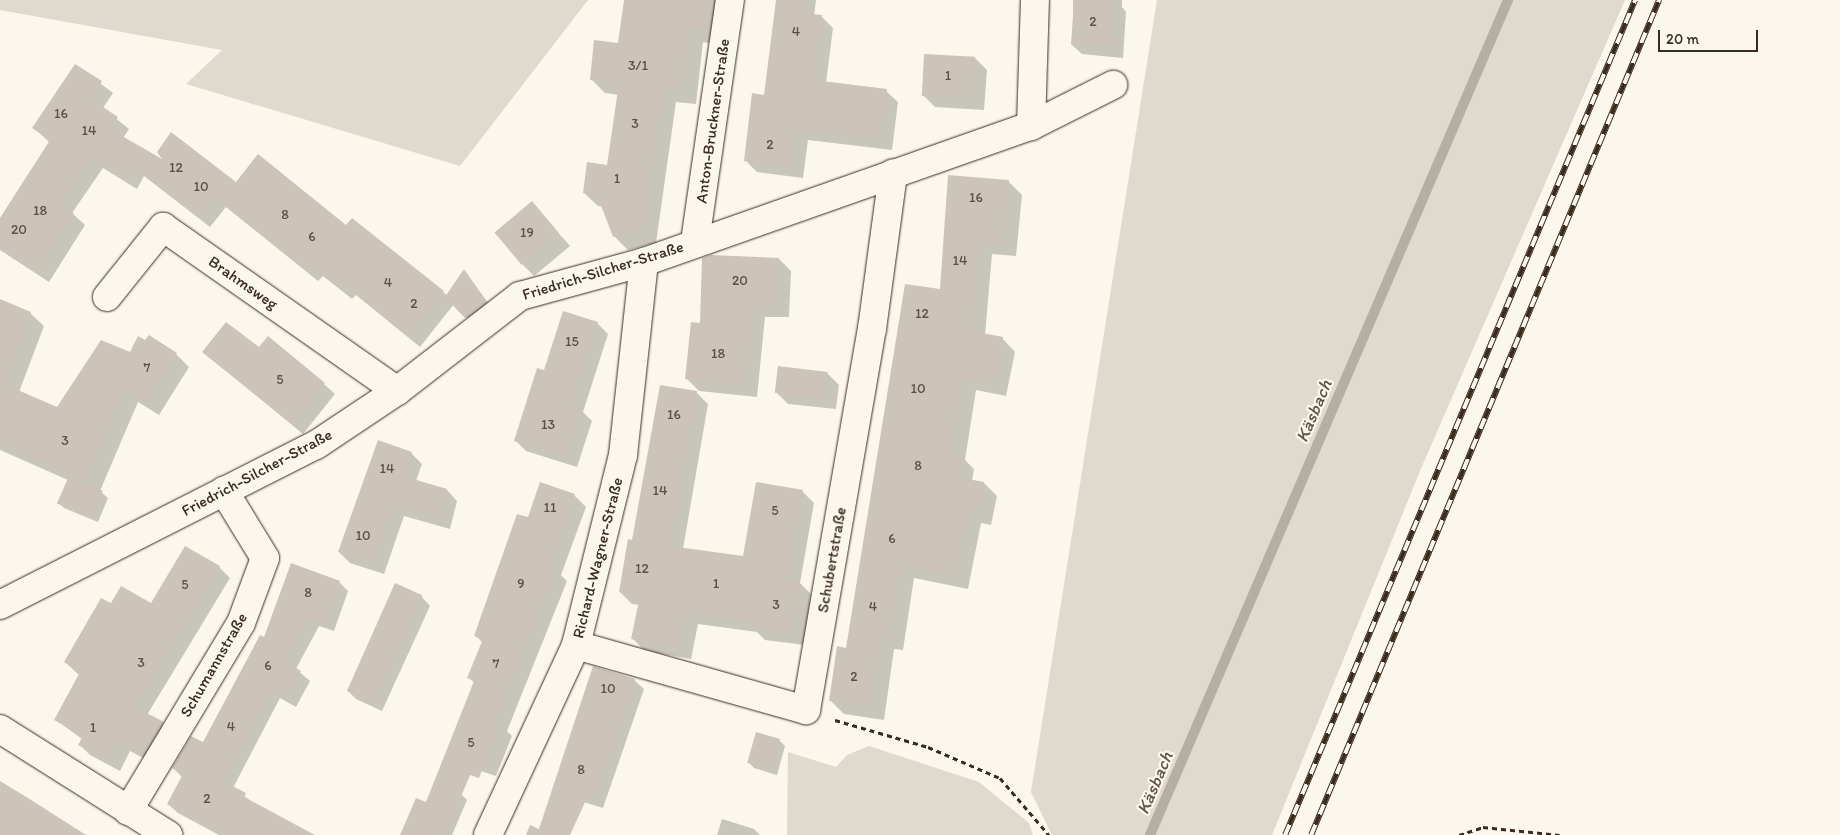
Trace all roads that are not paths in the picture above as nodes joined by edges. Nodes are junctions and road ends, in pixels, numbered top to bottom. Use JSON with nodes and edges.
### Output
{"nodes":[{"id":1,"x":730,"y":0,"type":"edge"},
{"id":2,"x":1035,"y":0,"type":"edge"},
{"id":3,"x":1113,"y":85,"type":"dead end"},
{"id":4,"x":1031,"y":126,"type":"junction"},
{"id":5,"x":893,"y":174,"type":"junction"},
{"id":6,"x":695,"y":242,"type":"junction"},
{"id":7,"x":644,"y":262,"type":"junction"},
{"id":8,"x":107,"y":297,"type":"dead end"},
{"id":9,"x":397,"y":391,"type":"junction"},
{"id":10,"x":224,"y":491,"type":"junction"},
{"id":11,"x":0,"y":605,"type":"edge"},
{"id":12,"x":576,"y":645,"type":"junction"},
{"id":13,"x":0,"y":729,"type":"edge"},
{"id":14,"x":128,"y":811,"type":"junction"},
{"id":15,"x":168,"y":835,"type":"edge"},
{"id":16,"x":488,"y":835,"type":"edge"}],
"edges":[{"from":1,"to":6,"type":"street","name":"Anton-Bruckner-Straße"},
{"from":2,"to":4,"type":"street"},
{"from":3,"to":4,"type":"street","name":"Friedrich-Silcher-Straße"},
{"from":4,"to":5,"type":"street","name":"Friedrich-Silcher-Straße"},
{"from":5,"to":6,"type":"street","name":"Friedrich-Silcher-Straße"},
{"from":5,"to":12,"type":"street","name":"Schubertstraße"},
{"from":6,"to":7,"type":"street","name":"Friedrich-Silcher-Straße"},
{"from":7,"to":9,"type":"street","name":"Friedrich-Silcher-Straße"},
{"from":7,"to":12,"type":"street","name":"Richard-Wagner-Straße"},
{"from":8,"to":9,"type":"street","name":"Brahmsweg"},
{"from":9,"to":10,"type":"street","name":"Friedrich-Silcher-Straße"},
{"from":10,"to":11,"type":"street","name":"Friedrich-Silcher-Straße"},
{"from":10,"to":14,"type":"street","name":"Schumannstraße"},
{"from":12,"to":16,"type":"street","name":"Richard-Wagner-Straße"},
{"from":13,"to":14,"type":"street"},
{"from":14,"to":15,"type":"street"}]}
